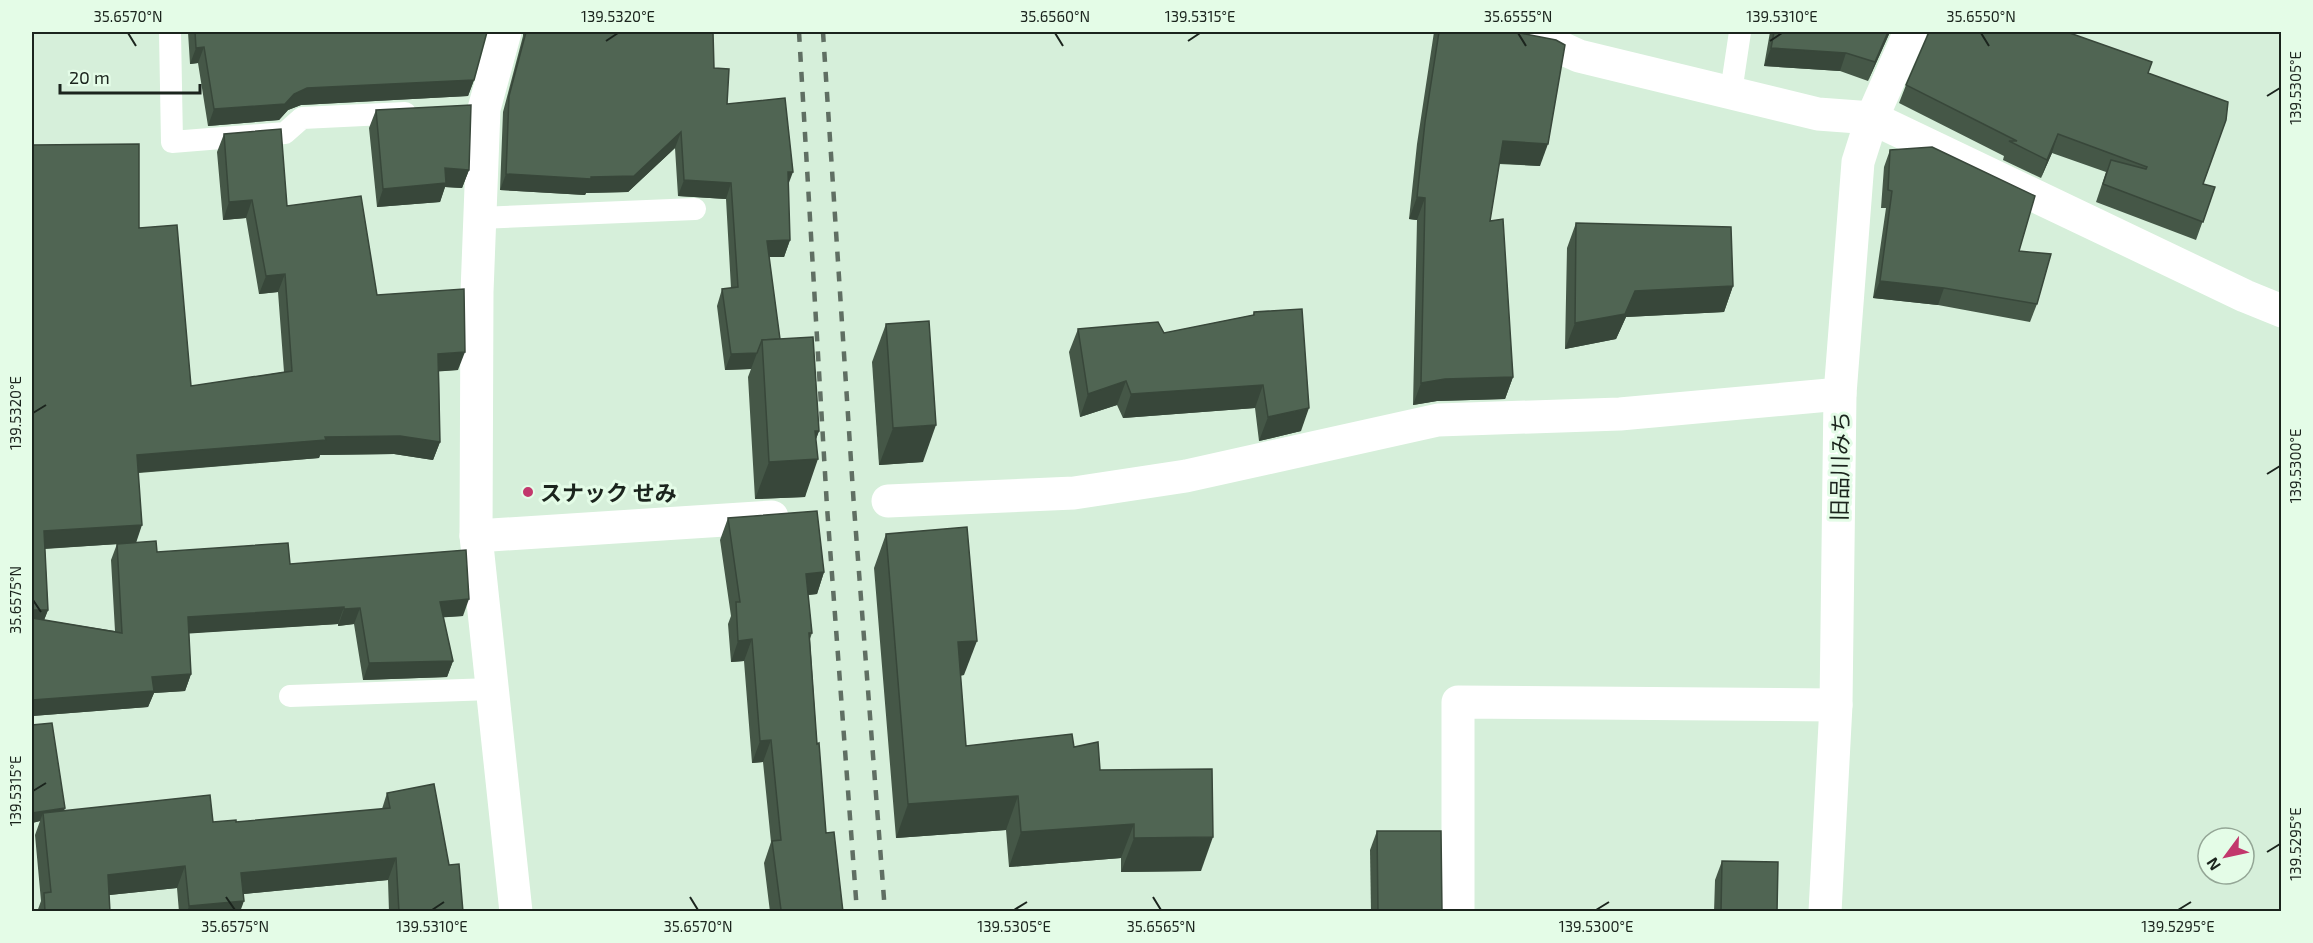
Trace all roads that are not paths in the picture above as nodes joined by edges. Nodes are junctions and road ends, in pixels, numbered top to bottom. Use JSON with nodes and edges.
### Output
{"nodes":[{"id":1,"x":170,"y":32,"type":"edge"},
{"id":2,"x":505,"y":32,"type":"edge"},
{"id":3,"x":1526,"y":32,"type":"edge"},
{"id":4,"x":1740,"y":32,"type":"edge"},
{"id":5,"x":1910,"y":32,"type":"edge"},
{"id":6,"x":1731,"y":92,"type":"junction"},
{"id":7,"x":427,"y":112,"type":"edge"},
{"id":8,"x":1872,"y":118,"type":"junction"},
{"id":9,"x":695,"y":209,"type":"dead end"},
{"id":10,"x":479,"y":218,"type":"junction"},
{"id":11,"x":2282,"y":311,"type":"edge"},
{"id":12,"x":1839,"y":394,"type":"junction"},
{"id":13,"x":888,"y":501,"type":"dead end"},
{"id":14,"x":804,"y":515,"type":"edge"},
{"id":15,"x":476,"y":536,"type":"junction"},
{"id":16,"x":492,"y":689,"type":"junction"},
{"id":17,"x":290,"y":696,"type":"dead end"},
{"id":18,"x":1836,"y":705,"type":"junction"},
{"id":19,"x":516,"y":912,"type":"edge"},
{"id":20,"x":1458,"y":912,"type":"edge"},
{"id":21,"x":1825,"y":912,"type":"edge"}],
"edges":[{"from":1,"to":7,"type":"lane"},
{"from":2,"to":10,"type":"street"},
{"from":3,"to":6,"type":"street"},
{"from":4,"to":6,"type":"lane"},
{"from":5,"to":8,"type":"street","name":"旧品川みち"},
{"from":6,"to":8,"type":"street"},
{"from":8,"to":11,"type":"street"},
{"from":8,"to":12,"type":"street","name":"旧品川みち"},
{"from":9,"to":10,"type":"lane"},
{"from":10,"to":15,"type":"street"},
{"from":12,"to":13,"type":"street"},
{"from":12,"to":18,"type":"street","name":"旧品川みち"},
{"from":14,"to":15,"type":"street"},
{"from":15,"to":16,"type":"street"},
{"from":16,"to":17,"type":"lane"},
{"from":16,"to":19,"type":"street"},
{"from":18,"to":20,"type":"street"},
{"from":18,"to":21,"type":"street","name":"旧品川みち"}]}
